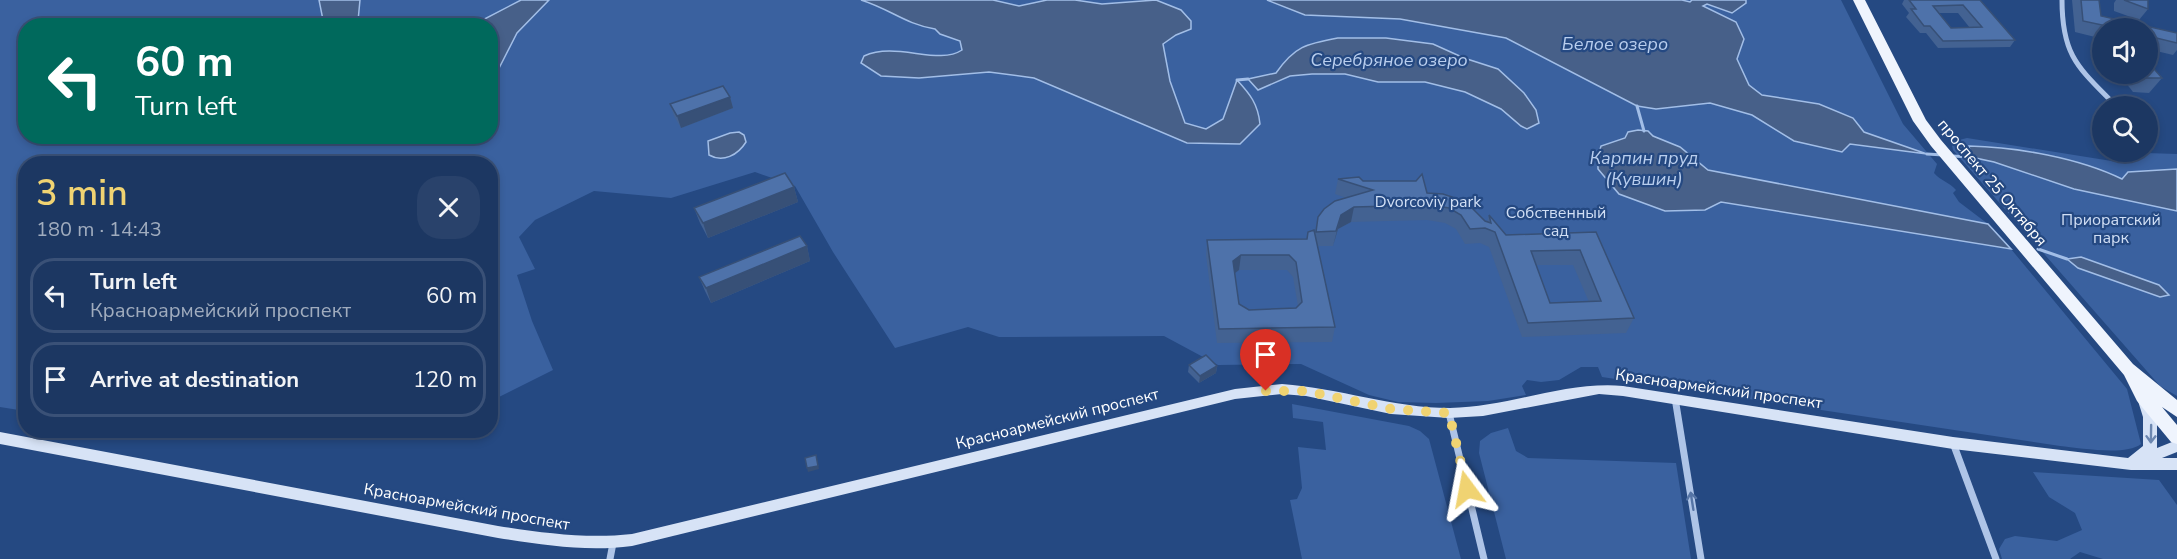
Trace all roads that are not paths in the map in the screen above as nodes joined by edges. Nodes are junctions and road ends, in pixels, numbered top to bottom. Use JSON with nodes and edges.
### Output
{"nodes":[{"id":1,"x":1859,"y":0,"type":"edge"},
{"id":2,"x":2062,"y":0,"type":"edge"},
{"id":3,"x":2107,"y":96,"type":"edge"},
{"id":4,"x":2127,"y":368,"type":"junction"},
{"id":5,"x":2143,"y":396,"type":"junction"},
{"id":6,"x":1675,"y":398,"type":"junction"},
{"id":7,"x":2177,"y":410,"type":"edge"},
{"id":8,"x":1449,"y":413,"type":"junction"},
{"id":9,"x":2177,"y":437,"type":"edge"},
{"id":10,"x":0,"y":438,"type":"edge"},
{"id":11,"x":1953,"y":442,"type":"junction"},
{"id":12,"x":2177,"y":446,"type":"edge"},
{"id":13,"x":2131,"y":464,"type":"junction"},
{"id":14,"x":2177,"y":464,"type":"edge"},
{"id":15,"x":2177,"y":473,"type":"edge"},
{"id":16,"x":613,"y":543,"type":"junction"},
{"id":17,"x":610,"y":559,"type":"edge"},
{"id":18,"x":1484,"y":559,"type":"edge"},
{"id":19,"x":1701,"y":559,"type":"edge"},
{"id":20,"x":1996,"y":559,"type":"edge"}],
"edges":[{"from":1,"to":4,"type":"main road","name":"проспект 25 Октября"},
{"from":2,"to":3,"type":"street"},
{"from":4,"to":5,"type":"main road"},
{"from":4,"to":7,"type":"main road"},
{"from":5,"to":9,"type":"main road"},
{"from":5,"to":13,"type":"main road","one_way":true},
{"from":6,"to":8,"type":"main road","name":"Красноармейский проспект"},
{"from":6,"to":11,"type":"main road","name":"Красноармейский проспект"},
{"from":19,"to":6,"type":"street","one_way":true},
{"from":8,"to":16,"type":"main road","name":"Красноармейский проспект"},
{"from":8,"to":18,"type":"street"},
{"from":10,"to":16,"type":"main road","name":"Красноармейский проспект"},
{"from":11,"to":13,"type":"main road","name":"Красноармейский проспект"},
{"from":11,"to":20,"type":"street"},
{"from":12,"to":13,"type":"main road","name":"Красноармейский проспект"},
{"from":13,"to":14,"type":"main road","name":"Красноармейский проспект"},
{"from":13,"to":15,"type":"main road"},
{"from":16,"to":17,"type":"street"}]}
